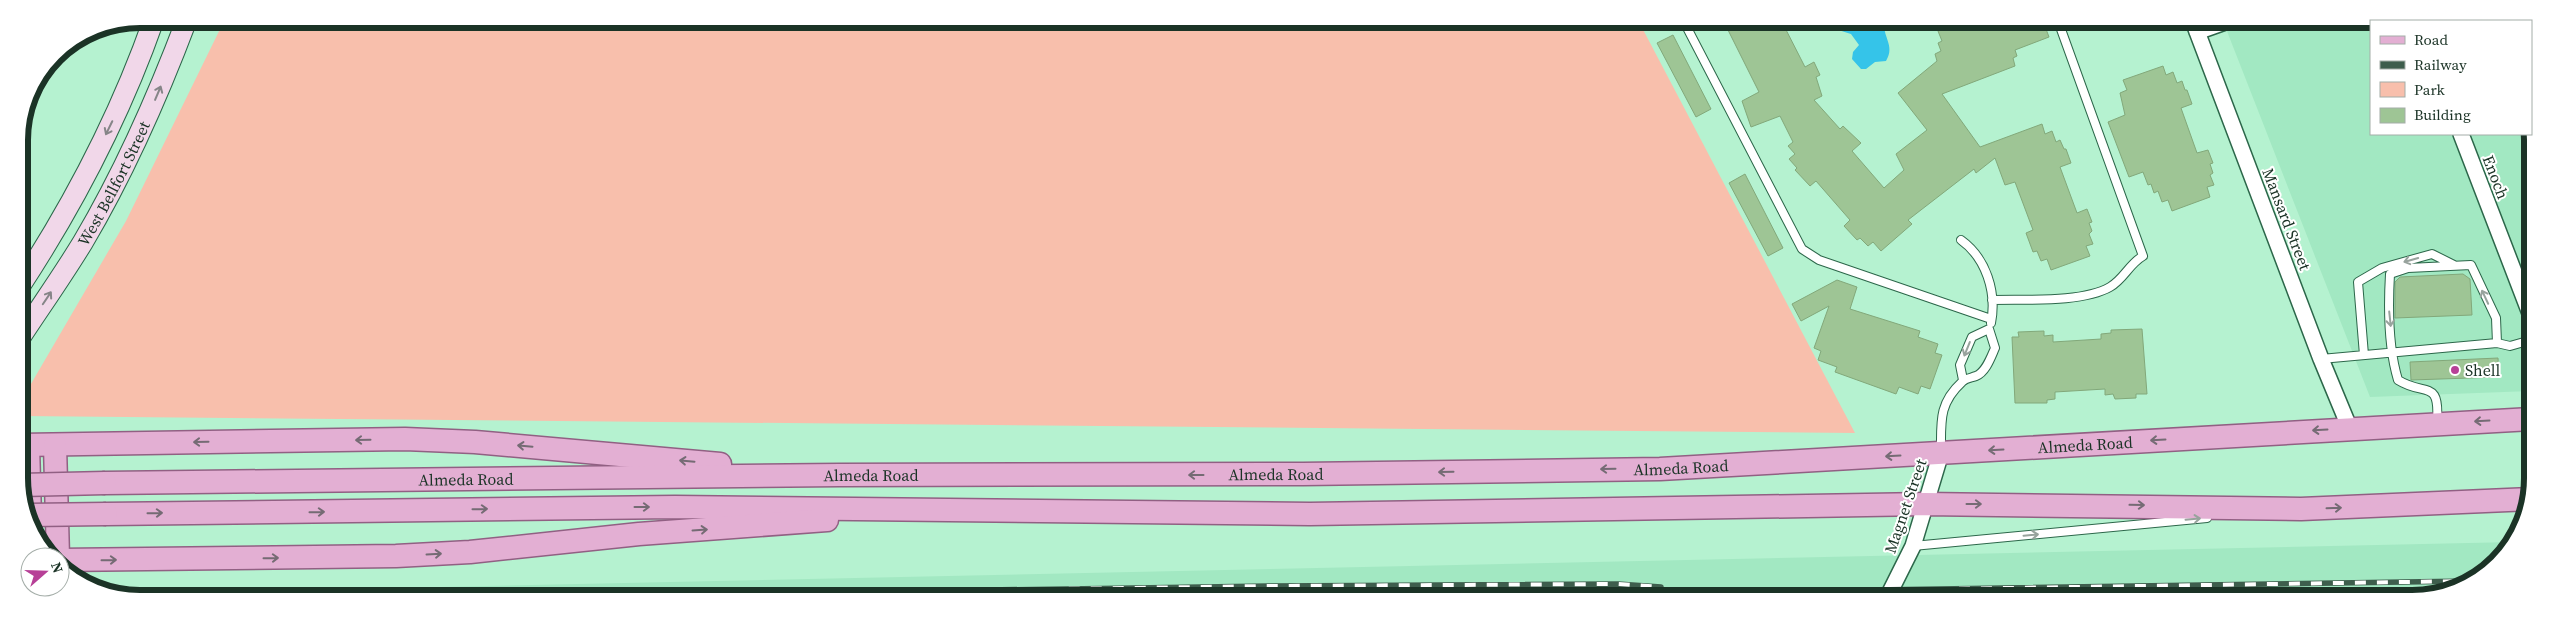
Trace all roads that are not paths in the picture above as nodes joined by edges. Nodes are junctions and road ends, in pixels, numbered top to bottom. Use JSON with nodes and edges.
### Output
{"nodes":[{"id":1,"x":151,"y":28,"type":"edge"},
{"id":2,"x":183,"y":28,"type":"edge"},
{"id":3,"x":1687,"y":28,"type":"edge"},
{"id":4,"x":2061,"y":28,"type":"edge"},
{"id":5,"x":2196,"y":28,"type":"edge"},
{"id":6,"x":2461,"y":135,"type":"edge"},
{"id":7,"x":1961,"y":240,"type":"dead end"},
{"id":8,"x":2456,"y":266,"type":"junction"},
{"id":9,"x":28,"y":272,"type":"edge"},
{"id":10,"x":2524,"y":280,"type":"edge"},
{"id":11,"x":1992,"y":300,"type":"junction"},
{"id":12,"x":1991,"y":319,"type":"junction"},
{"id":13,"x":28,"y":326,"type":"edge"},
{"id":14,"x":1989,"y":329,"type":"junction"},
{"id":15,"x":2524,"y":342,"type":"edge"},
{"id":16,"x":2497,"y":343,"type":"junction"},
{"id":17,"x":2393,"y":352,"type":"junction"},
{"id":18,"x":2364,"y":355,"type":"junction"},
{"id":19,"x":2321,"y":359,"type":"junction"},
{"id":20,"x":1963,"y":380,"type":"junction"},
{"id":21,"x":2524,"y":419,"type":"edge"},
{"id":22,"x":2437,"y":424,"type":"junction"},
{"id":23,"x":2350,"y":428,"type":"junction"},
{"id":24,"x":28,"y":445,"type":"edge"},
{"id":25,"x":55,"y":445,"type":"junction"},
{"id":26,"x":1942,"y":453,"type":"junction"},
{"id":27,"x":840,"y":475,"type":"junction"},
{"id":28,"x":28,"y":485,"type":"edge"},
{"id":29,"x":2522,"y":499,"type":"edge"},
{"id":30,"x":1925,"y":504,"type":"junction"},
{"id":31,"x":2301,"y":509,"type":"junction"},
{"id":32,"x":914,"y":510,"type":"junction"},
{"id":33,"x":34,"y":516,"type":"edge"},
{"id":34,"x":2222,"y":517,"type":"dead end"},
{"id":35,"x":2212,"y":518,"type":"dead end"},
{"id":36,"x":1913,"y":546,"type":"junction"},
{"id":37,"x":58,"y":547,"type":"edge"},
{"id":38,"x":70,"y":560,"type":"edge"},
{"id":39,"x":1891,"y":589,"type":"edge"}],
"edges":[{"from":1,"to":9,"type":"main road","name":"West Bellfort Street","one_way":true},
{"from":13,"to":2,"type":"main road","name":"West Bellfort Street","one_way":true},
{"from":3,"to":12,"type":"lane"},
{"from":4,"to":11,"type":"lane"},
{"from":5,"to":19,"type":"street","name":"Mansard Street"},
{"from":6,"to":10,"type":"street","name":"Enoch"},
{"from":7,"to":11,"type":"lane"},
{"from":16,"to":8,"type":"lane","one_way":true},
{"from":8,"to":17,"type":"lane","one_way":true},
{"from":8,"to":18,"type":"lane","one_way":true},
{"from":11,"to":12,"type":"lane"},
{"from":12,"to":14,"type":"lane"},
{"from":14,"to":20,"type":"lane","one_way":true},
{"from":14,"to":20,"type":"lane"},
{"from":15,"to":16,"type":"lane"},
{"from":16,"to":17,"type":"lane"},
{"from":17,"to":18,"type":"lane"},
{"from":17,"to":22,"type":"lane"},
{"from":18,"to":19,"type":"lane"},
{"from":19,"to":23,"type":"street","name":"Mansard Street"},
{"from":20,"to":26,"type":"lane"},
{"from":21,"to":22,"type":"main road","name":"Almeda Road","one_way":true},
{"from":22,"to":23,"type":"main road","name":"Almeda Road"},
{"from":23,"to":26,"type":"main road","name":"Almeda Road","one_way":true},
{"from":24,"to":25,"type":"main road"},
{"from":27,"to":25,"type":"main road","one_way":true},
{"from":25,"to":37,"type":"main road"},
{"from":26,"to":27,"type":"main road","name":"Almeda Road","one_way":true},
{"from":26,"to":30,"type":"street","name":"Magnet Street"},
{"from":27,"to":28,"type":"main road","name":"Almeda Road","bridge":true},
{"from":31,"to":29,"type":"main road","name":"Almeda Road","one_way":true},
{"from":30,"to":31,"type":"main road","name":"Almeda Road","one_way":true},
{"from":30,"to":32,"type":"main road","name":"Almeda Road"},
{"from":30,"to":36,"type":"street","name":"Magnet Street"},
{"from":31,"to":34,"type":"lane"},
{"from":33,"to":32,"type":"main road","name":"Almeda Road","one_way":true,"bridge":true},
{"from":38,"to":32,"type":"main road","one_way":true},
{"from":36,"to":35,"type":"lane","one_way":true},
{"from":36,"to":39,"type":"street","name":"Magnet Street"}]}
